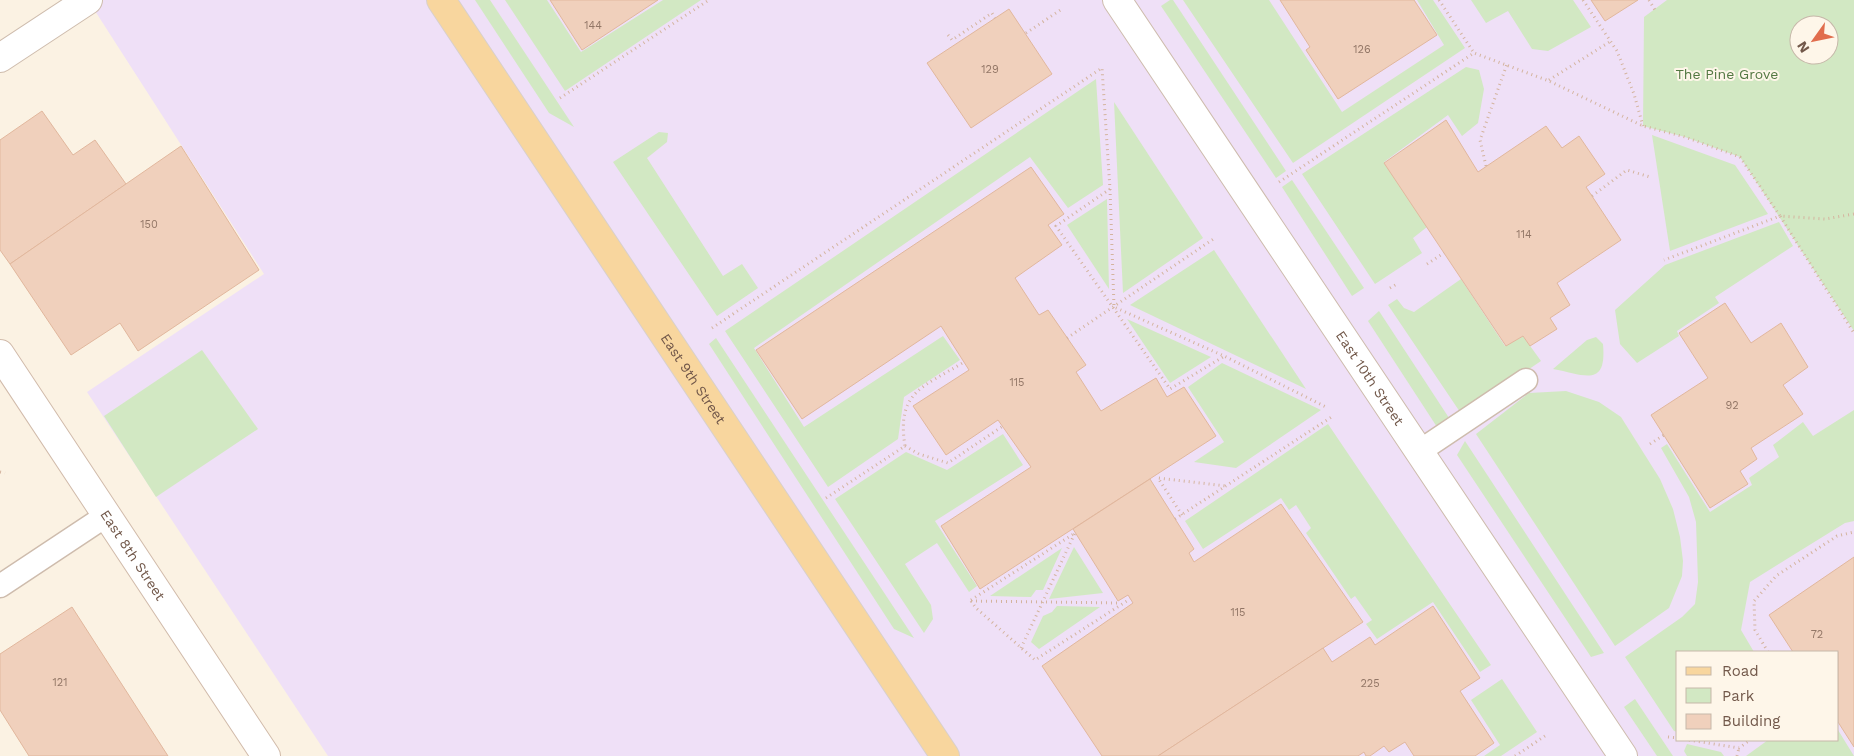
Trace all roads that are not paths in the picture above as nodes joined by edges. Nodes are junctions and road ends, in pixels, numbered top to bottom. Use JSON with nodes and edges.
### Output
{"nodes":[{"id":1,"x":88,"y":0,"type":"edge"},
{"id":2,"x":441,"y":0,"type":"edge"},
{"id":3,"x":1116,"y":0,"type":"edge"},
{"id":4,"x":0,"y":58,"type":"edge"},
{"id":5,"x":0,"y":354,"type":"edge"},
{"id":6,"x":1526,"y":380,"type":"dead end"},
{"id":7,"x":1420,"y":451,"type":"junction"},
{"id":8,"x":107,"y":515,"type":"junction"},
{"id":9,"x":0,"y":586,"type":"edge"},
{"id":10,"x":266,"y":756,"type":"edge"},
{"id":11,"x":945,"y":756,"type":"edge"},
{"id":12,"x":1623,"y":756,"type":"edge"}],
"edges":[{"from":1,"to":4,"type":"street"},
{"from":2,"to":11,"type":"main road","name":"East 9th Street"},
{"from":3,"to":7,"type":"street","name":"East 10th Street"},
{"from":5,"to":8,"type":"street","name":"East 8th Street"},
{"from":6,"to":7,"type":"lane"},
{"from":7,"to":12,"type":"street","name":"East 10th Street"},
{"from":8,"to":9,"type":"lane"},
{"from":8,"to":10,"type":"street","name":"East 8th Street"}]}
